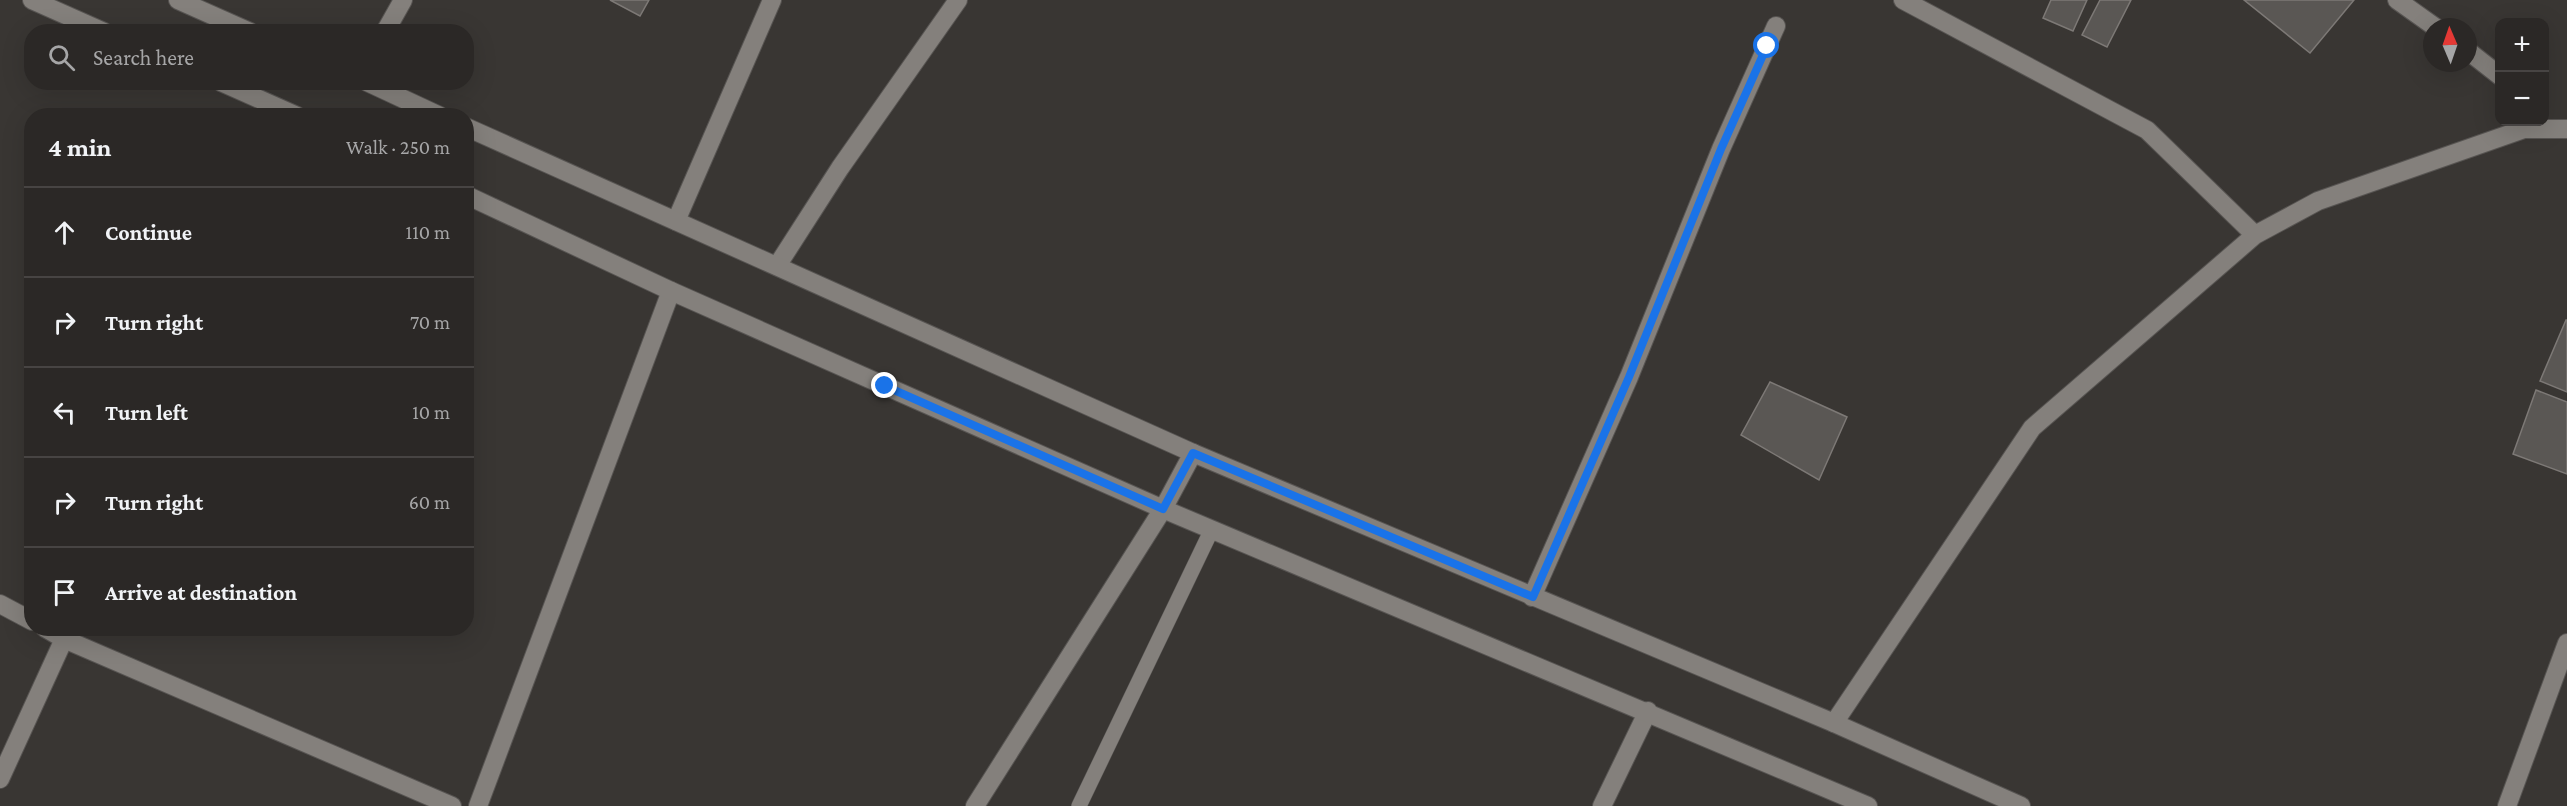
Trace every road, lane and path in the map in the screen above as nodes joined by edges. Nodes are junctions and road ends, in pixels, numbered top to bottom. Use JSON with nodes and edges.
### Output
{"nodes":[{"id":1,"x":32,"y":0,"type":"edge"},
{"id":2,"x":178,"y":0,"type":"edge"},
{"id":3,"x":404,"y":0,"type":"edge"},
{"id":4,"x":772,"y":0,"type":"edge"},
{"id":5,"x":958,"y":0,"type":"edge"},
{"id":6,"x":1903,"y":0,"type":"edge"},
{"id":7,"x":2397,"y":0,"type":"edge"},
{"id":8,"x":2423,"y":19,"type":"edge"},
{"id":9,"x":86,"y":24,"type":"edge"},
{"id":10,"x":232,"y":24,"type":"edge"},
{"id":11,"x":389,"y":24,"type":"edge"},
{"id":12,"x":1776,"y":26,"type":"dead end"},
{"id":13,"x":2477,"y":58,"type":"edge"},
{"id":14,"x":2495,"y":73,"type":"edge"},
{"id":15,"x":239,"y":90,"type":"edge"},
{"id":16,"x":384,"y":90,"type":"edge"},
{"id":17,"x":279,"y":108,"type":"edge"},
{"id":18,"x":423,"y":108,"type":"edge"},
{"id":19,"x":2520,"y":126,"type":"edge"},
{"id":20,"x":2534,"y":126,"type":"edge"},
{"id":21,"x":2567,"y":129,"type":"edge"},
{"id":22,"x":474,"y":131,"type":"edge"},
{"id":23,"x":474,"y":199,"type":"edge"},
{"id":24,"x":676,"y":221,"type":"junction"},
{"id":25,"x":2255,"y":235,"type":"junction"},
{"id":26,"x":777,"y":266,"type":"junction"},
{"id":27,"x":671,"y":291,"type":"junction"},
{"id":28,"x":1193,"y":453,"type":"junction"},
{"id":29,"x":1163,"y":509,"type":"junction"},
{"id":30,"x":1212,"y":529,"type":"junction"},
{"id":31,"x":1533,"y":597,"type":"junction"},
{"id":32,"x":0,"y":604,"type":"edge"},
{"id":33,"x":24,"y":617,"type":"edge"},
{"id":34,"x":65,"y":636,"type":"edge"},
{"id":35,"x":70,"y":636,"type":"edge"},
{"id":36,"x":2567,"y":643,"type":"edge"},
{"id":37,"x":1648,"y":711,"type":"junction"},
{"id":38,"x":1834,"y":723,"type":"junction"},
{"id":39,"x":0,"y":779,"type":"edge"},
{"id":40,"x":452,"y":806,"type":"edge"},
{"id":41,"x":478,"y":806,"type":"edge"},
{"id":42,"x":975,"y":806,"type":"edge"},
{"id":43,"x":1078,"y":806,"type":"edge"},
{"id":44,"x":1602,"y":806,"type":"edge"},
{"id":45,"x":1868,"y":806,"type":"edge"},
{"id":46,"x":2022,"y":806,"type":"edge"},
{"id":47,"x":2507,"y":806,"type":"edge"}],
"edges":[{"from":1,"to":9,"type":"street"},
{"from":2,"to":10,"type":"street"},
{"from":3,"to":11,"type":"street"},
{"from":4,"to":24,"type":"street"},
{"from":5,"to":26,"type":"street"},
{"from":6,"to":25,"type":"street"},
{"from":7,"to":8,"type":"street"},
{"from":12,"to":31,"type":"street"},
{"from":13,"to":14,"type":"street"},
{"from":15,"to":17,"type":"street"},
{"from":16,"to":18,"type":"street"},
{"from":19,"to":25,"type":"street"},
{"from":20,"to":21,"type":"street"},
{"from":22,"to":24,"type":"street"},
{"from":23,"to":27,"type":"street"},
{"from":24,"to":26,"type":"street"},
{"from":25,"to":38,"type":"street"},
{"from":26,"to":28,"type":"street"},
{"from":27,"to":29,"type":"street"},
{"from":27,"to":41,"type":"street"},
{"from":28,"to":29,"type":"street"},
{"from":28,"to":31,"type":"street"},
{"from":29,"to":30,"type":"street"},
{"from":29,"to":42,"type":"street"},
{"from":30,"to":37,"type":"street"},
{"from":30,"to":43,"type":"lane"},
{"from":31,"to":38,"type":"street"},
{"from":32,"to":33,"type":"street"},
{"from":34,"to":39,"type":"street"},
{"from":35,"to":40,"type":"street"},
{"from":36,"to":47,"type":"street"},
{"from":37,"to":44,"type":"street"},
{"from":37,"to":45,"type":"street"},
{"from":38,"to":46,"type":"street"}]}
